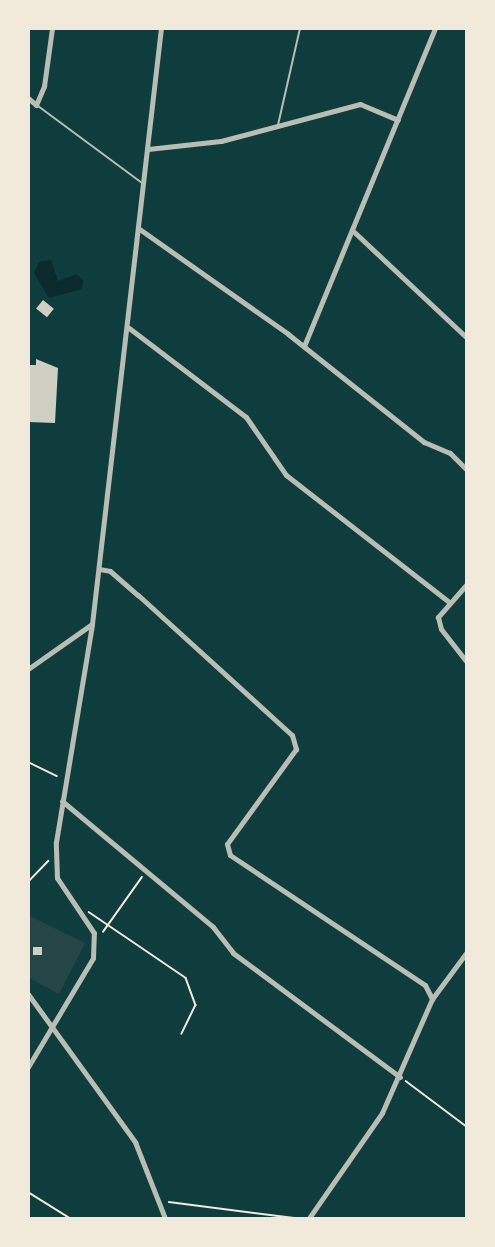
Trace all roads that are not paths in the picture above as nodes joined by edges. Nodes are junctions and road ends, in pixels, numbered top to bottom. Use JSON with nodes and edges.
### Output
{"nodes":[{"id":1,"x":52,"y":28,"type":"edge"},
{"id":2,"x":161,"y":28,"type":"edge"},
{"id":3,"x":300,"y":28,"type":"edge"},
{"id":4,"x":435,"y":28,"type":"edge"},
{"id":5,"x":28,"y":98,"type":"edge"},
{"id":6,"x":36,"y":105,"type":"junction"},
{"id":7,"x":398,"y":120,"type":"junction"},
{"id":8,"x":277,"y":127,"type":"junction"},
{"id":9,"x":148,"y":149,"type":"junction"},
{"id":10,"x":142,"y":183,"type":"junction"},
{"id":11,"x":138,"y":228,"type":"junction"},
{"id":12,"x":352,"y":230,"type":"junction"},
{"id":13,"x":129,"y":328,"type":"junction"},
{"id":14,"x":466,"y":337,"type":"edge"},
{"id":15,"x":304,"y":346,"type":"junction"},
{"id":16,"x":466,"y":469,"type":"edge"},
{"id":17,"x":99,"y":569,"type":"junction"},
{"id":18,"x":466,"y":585,"type":"edge"},
{"id":19,"x":448,"y":601,"type":"junction"},
{"id":20,"x":92,"y":624,"type":"junction"},
{"id":21,"x":466,"y":661,"type":"edge"},
{"id":22,"x":28,"y":669,"type":"edge"},
{"id":23,"x":62,"y":801,"type":"junction"},
{"id":24,"x":466,"y":953,"type":"edge"},
{"id":25,"x":28,"y":994,"type":"edge"},
{"id":26,"x":432,"y":999,"type":"junction"},
{"id":27,"x":54,"y":1023,"type":"junction"},
{"id":28,"x":28,"y":1067,"type":"edge"},
{"id":29,"x":400,"y":1077,"type":"junction"},
{"id":30,"x":165,"y":1218,"type":"edge"},
{"id":31,"x":309,"y":1218,"type":"edge"}],
"edges":[{"from":1,"to":6,"type":"street"},
{"from":2,"to":9,"type":"street"},
{"from":3,"to":8,"type":"lane"},
{"from":4,"to":7,"type":"street"},
{"from":5,"to":6,"type":"street"},
{"from":6,"to":10,"type":"lane"},
{"from":7,"to":8,"type":"street"},
{"from":7,"to":12,"type":"street"},
{"from":8,"to":9,"type":"street"},
{"from":9,"to":10,"type":"street"},
{"from":10,"to":11,"type":"street"},
{"from":11,"to":13,"type":"street"},
{"from":11,"to":15,"type":"street"},
{"from":12,"to":14,"type":"street"},
{"from":12,"to":15,"type":"street"},
{"from":13,"to":17,"type":"street"},
{"from":13,"to":19,"type":"street"},
{"from":15,"to":16,"type":"street"},
{"from":17,"to":20,"type":"street"},
{"from":17,"to":26,"type":"street"},
{"from":18,"to":19,"type":"street"},
{"from":19,"to":21,"type":"street"},
{"from":20,"to":22,"type":"street"},
{"from":20,"to":23,"type":"street"},
{"from":23,"to":27,"type":"street"},
{"from":23,"to":29,"type":"street"},
{"from":24,"to":26,"type":"street"},
{"from":25,"to":27,"type":"street"},
{"from":26,"to":29,"type":"street"},
{"from":27,"to":28,"type":"street"},
{"from":27,"to":30,"type":"street"},
{"from":29,"to":31,"type":"street"}]}
